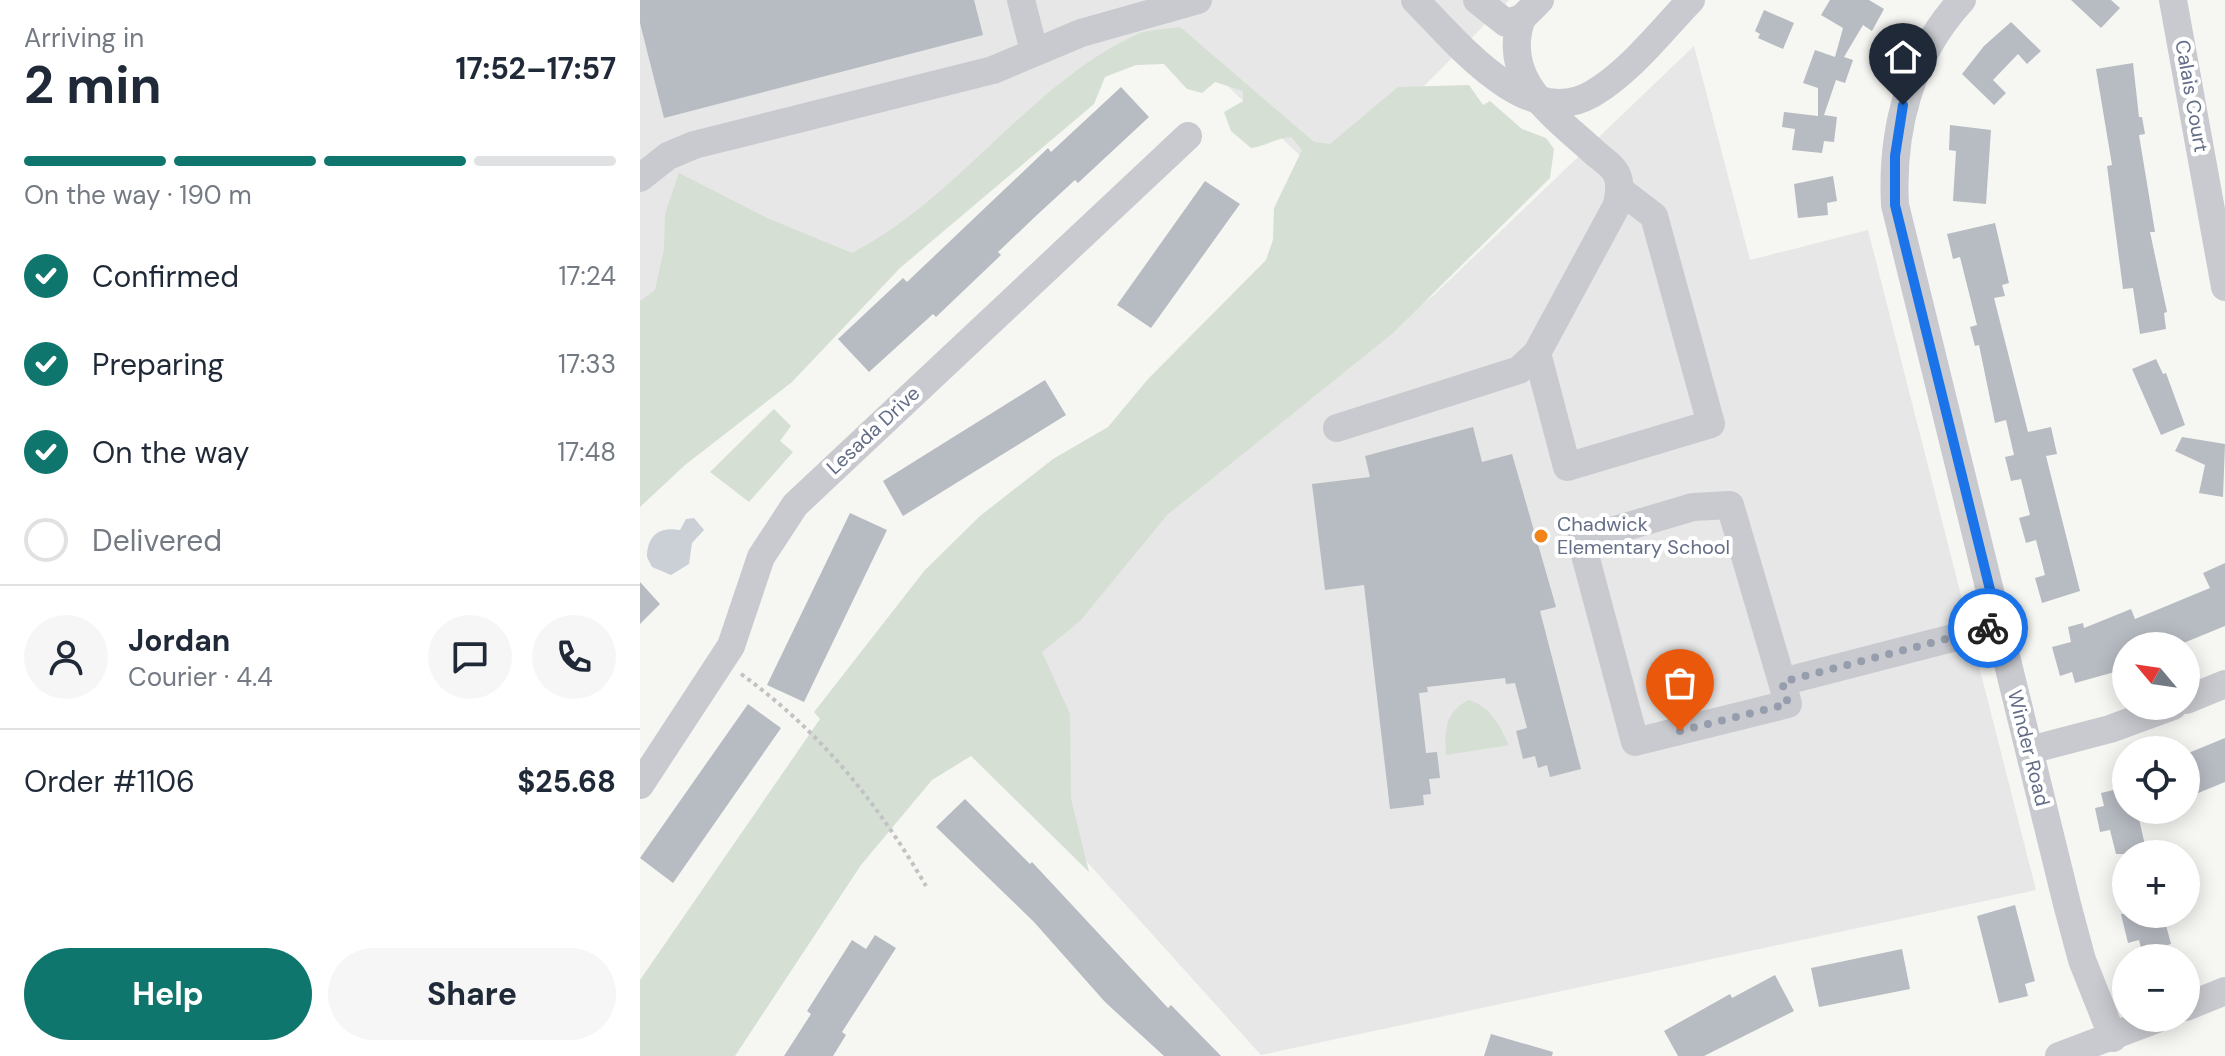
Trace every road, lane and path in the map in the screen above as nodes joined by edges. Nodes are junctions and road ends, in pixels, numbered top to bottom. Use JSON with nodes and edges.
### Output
{"nodes":[{"id":1,"x":1021,"y":0,"type":"edge"},
{"id":2,"x":1198,"y":0,"type":"edge"},
{"id":3,"x":1415,"y":0,"type":"edge"},
{"id":4,"x":1477,"y":0,"type":"edge"},
{"id":5,"x":1691,"y":0,"type":"edge"},
{"id":6,"x":1962,"y":0,"type":"edge"},
{"id":7,"x":2173,"y":0,"type":"edge"},
{"id":8,"x":1521,"y":13,"type":"edge"},
{"id":9,"x":1034,"y":51,"type":"junction"},
{"id":10,"x":1539,"y":102,"type":"junction"},
{"id":11,"x":1188,"y":136,"type":"dead end"},
{"id":12,"x":640,"y":178,"type":"edge"},
{"id":13,"x":1620,"y":190,"type":"junction"},
{"id":14,"x":2225,"y":287,"type":"edge"},
{"id":15,"x":1537,"y":353,"type":"junction"},
{"id":16,"x":1337,"y":428,"type":"dead end"},
{"id":17,"x":1999,"y":626,"type":"junction"},
{"id":18,"x":723,"y":660,"type":"junction"},
{"id":19,"x":2225,"y":684,"type":"edge"},
{"id":20,"x":1785,"y":693,"type":"junction"},
{"id":21,"x":2200,"y":694,"type":"edge"},
{"id":22,"x":2135,"y":720,"type":"edge"},
{"id":23,"x":2030,"y":750,"type":"junction"},
{"id":24,"x":640,"y":785,"type":"edge"},
{"id":25,"x":926,"y":886,"type":"dead end"},
{"id":26,"x":2225,"y":991,"type":"edge"},
{"id":27,"x":2200,"y":1001,"type":"edge"},
{"id":28,"x":2127,"y":1032,"type":"edge"},
{"id":29,"x":2113,"y":1038,"type":"junction"},
{"id":30,"x":2059,"y":1056,"type":"edge"}],
"edges":[{"from":1,"to":9,"type":"street"},
{"from":2,"to":9,"type":"street"},
{"from":3,"to":10,"type":"street"},
{"from":4,"to":8,"type":"street"},
{"from":5,"to":10,"type":"street"},
{"from":6,"to":17,"type":"street","name":"Winder Road"},
{"from":7,"to":14,"type":"street","name":"Calais Court"},
{"from":8,"to":10,"type":"street"},
{"from":9,"to":12,"type":"street"},
{"from":10,"to":13,"type":"street"},
{"from":11,"to":18,"type":"street","name":"Lesada Drive"},
{"from":13,"to":15,"type":"street"},
{"from":13,"to":15,"type":"street"},
{"from":15,"to":16,"type":"street"},
{"from":17,"to":20,"type":"street"},
{"from":17,"to":23,"type":"street","name":"Winder Road"},
{"from":18,"to":24,"type":"street","name":"Lesada Drive"},
{"from":18,"to":25,"type":"path"},
{"from":19,"to":21,"type":"street"},
{"from":20,"to":20,"type":"street"},
{"from":22,"to":23,"type":"street"},
{"from":23,"to":29,"type":"street","name":"Winder Road"},
{"from":26,"to":27,"type":"street"},
{"from":28,"to":29,"type":"street"},
{"from":29,"to":30,"type":"street"}]}
